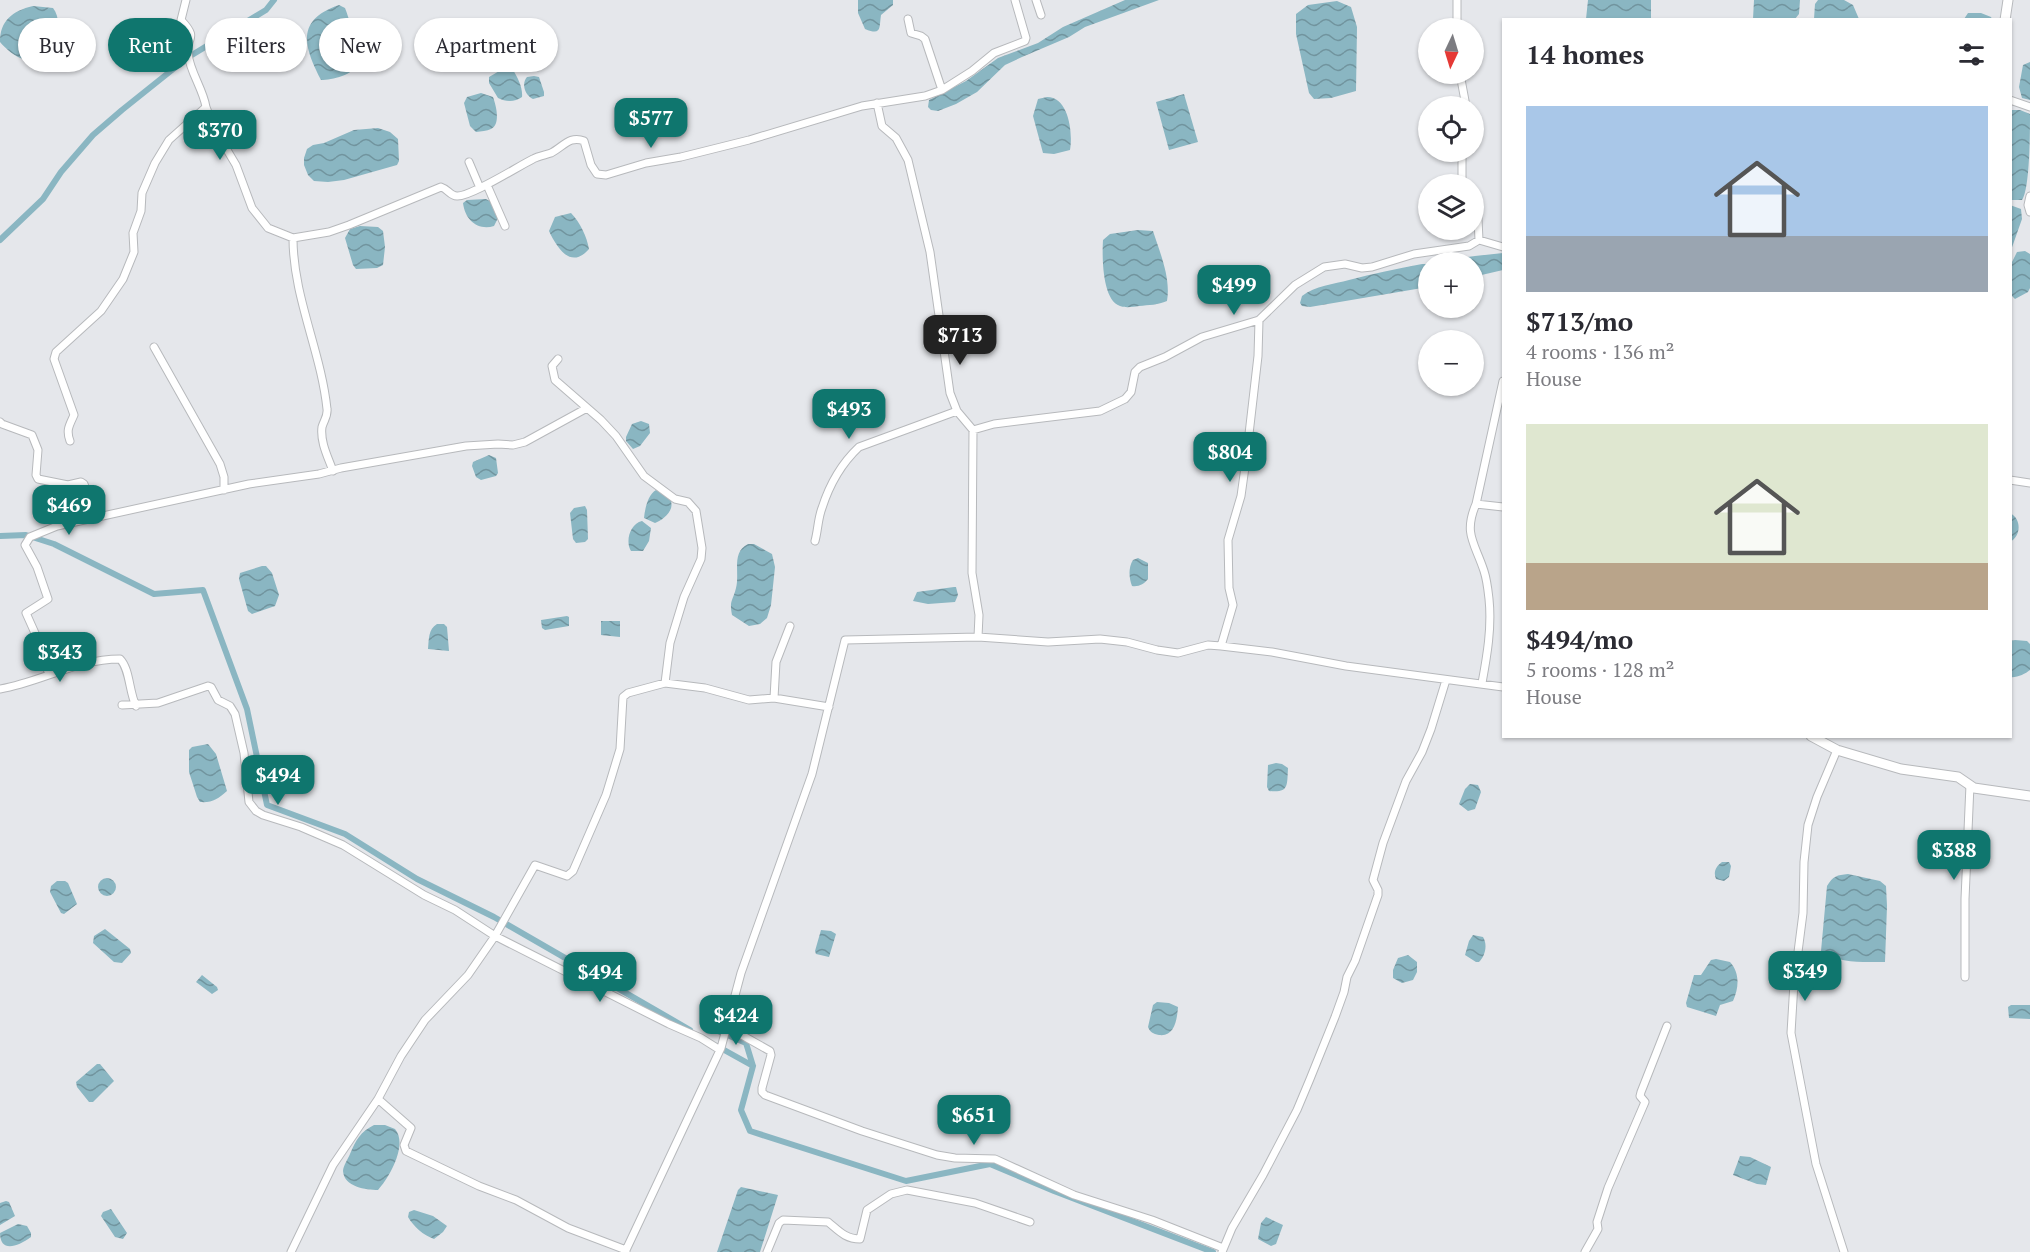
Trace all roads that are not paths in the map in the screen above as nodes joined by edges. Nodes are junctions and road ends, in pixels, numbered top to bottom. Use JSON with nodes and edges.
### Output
{"nodes":[{"id":1,"x":186,"y":0,"type":"edge"},
{"id":2,"x":1015,"y":0,"type":"edge"},
{"id":3,"x":1036,"y":0,"type":"edge"},
{"id":4,"x":1457,"y":0,"type":"edge"},
{"id":5,"x":2008,"y":0,"type":"edge"},
{"id":6,"x":1041,"y":15,"type":"dead end"},
{"id":7,"x":1457,"y":18,"type":"edge"},
{"id":8,"x":2006,"y":18,"type":"edge"},
{"id":9,"x":908,"y":19,"type":"dead end"},
{"id":10,"x":942,"y":90,"type":"junction"},
{"id":11,"x":2012,"y":101,"type":"edge"},
{"id":12,"x":877,"y":103,"type":"junction"},
{"id":13,"x":206,"y":107,"type":"junction"},
{"id":14,"x":2030,"y":107,"type":"edge"},
{"id":15,"x":469,"y":162,"type":"dead end"},
{"id":16,"x":483,"y":186,"type":"junction"},
{"id":17,"x":2030,"y":196,"type":"edge"},
{"id":18,"x":2030,"y":212,"type":"edge"},
{"id":19,"x":505,"y":226,"type":"dead end"},
{"id":20,"x":293,"y":238,"type":"junction"},
{"id":21,"x":1479,"y":240,"type":"joint"},
{"id":22,"x":1502,"y":247,"type":"edge"},
{"id":23,"x":1259,"y":320,"type":"junction"},
{"id":24,"x":154,"y":347,"type":"dead end"},
{"id":25,"x":558,"y":359,"type":"dead end"},
{"id":26,"x":1502,"y":386,"type":"edge"},
{"id":27,"x":587,"y":408,"type":"junction"},
{"id":28,"x":957,"y":411,"type":"junction"},
{"id":29,"x":0,"y":422,"type":"edge"},
{"id":30,"x":973,"y":430,"type":"junction"},
{"id":31,"x":70,"y":441,"type":"dead end"},
{"id":32,"x":333,"y":471,"type":"junction"},
{"id":33,"x":2012,"y":480,"type":"edge"},
{"id":34,"x":2030,"y":483,"type":"edge"},
{"id":35,"x":224,"y":490,"type":"junction"},
{"id":36,"x":1476,"y":504,"type":"junction"},
{"id":37,"x":1502,"y":507,"type":"edge"},
{"id":38,"x":85,"y":520,"type":"junction"},
{"id":39,"x":815,"y":541,"type":"dead end"},
{"id":40,"x":790,"y":626,"type":"dead end"},
{"id":41,"x":978,"y":637,"type":"junction"},
{"id":42,"x":1221,"y":646,"type":"junction"},
{"id":43,"x":49,"y":674,"type":"junction"},
{"id":44,"x":1446,"y":680,"type":"junction"},
{"id":45,"x":665,"y":683,"type":"junction"},
{"id":46,"x":1482,"y":683,"type":"junction"},
{"id":47,"x":1502,"y":687,"type":"edge"},
{"id":48,"x":0,"y":689,"type":"edge"},
{"id":49,"x":774,"y":698,"type":"junction"},
{"id":50,"x":122,"y":705,"type":"dead end"},
{"id":51,"x":136,"y":706,"type":"junction"},
{"id":52,"x":829,"y":707,"type":"junction"},
{"id":53,"x":1811,"y":738,"type":"edge"},
{"id":54,"x":1837,"y":750,"type":"junction"},
{"id":55,"x":1970,"y":785,"type":"junction"},
{"id":56,"x":2030,"y":796,"type":"edge"},
{"id":57,"x":497,"y":934,"type":"junction"},
{"id":58,"x":1965,"y":977,"type":"dead end"},
{"id":59,"x":728,"y":1024,"type":"junction"},
{"id":60,"x":1667,"y":1026,"type":"dead end"},
{"id":61,"x":720,"y":1049,"type":"junction"},
{"id":62,"x":378,"y":1099,"type":"junction"},
{"id":63,"x":1030,"y":1222,"type":"dead end"},
{"id":64,"x":1223,"y":1250,"type":"edge"},
{"id":65,"x":626,"y":1251,"type":"edge"},
{"id":66,"x":291,"y":1252,"type":"edge"},
{"id":67,"x":767,"y":1252,"type":"edge"},
{"id":68,"x":1585,"y":1252,"type":"edge"},
{"id":69,"x":1844,"y":1252,"type":"edge"}],
"edges":[{"from":1,"to":13,"type":"street"},
{"from":2,"to":10,"type":"street"},
{"from":3,"to":6,"type":"street"},
{"from":4,"to":7,"type":"street"},
{"from":5,"to":8,"type":"street"},
{"from":9,"to":10,"type":"street"},
{"from":10,"to":12,"type":"street"},
{"from":11,"to":14,"type":"street"},
{"from":12,"to":16,"type":"street"},
{"from":12,"to":28,"type":"street"},
{"from":13,"to":20,"type":"street"},
{"from":13,"to":31,"type":"street"},
{"from":15,"to":16,"type":"street"},
{"from":16,"to":19,"type":"street"},
{"from":16,"to":20,"type":"street"},
{"from":17,"to":18,"type":"street"},
{"from":20,"to":32,"type":"street"},
{"from":21,"to":22,"type":"street"},
{"from":21,"to":23,"type":"street"},
{"from":23,"to":30,"type":"street"},
{"from":23,"to":42,"type":"street"},
{"from":24,"to":35,"type":"street"},
{"from":25,"to":27,"type":"street"},
{"from":26,"to":36,"type":"street"},
{"from":27,"to":32,"type":"street"},
{"from":27,"to":45,"type":"street"},
{"from":28,"to":30,"type":"street"},
{"from":28,"to":39,"type":"street"},
{"from":29,"to":38,"type":"street"},
{"from":30,"to":41,"type":"street"},
{"from":32,"to":35,"type":"street"},
{"from":33,"to":34,"type":"street"},
{"from":35,"to":38,"type":"street"},
{"from":36,"to":37,"type":"street"},
{"from":36,"to":46,"type":"street"},
{"from":38,"to":43,"type":"street"},
{"from":40,"to":49,"type":"street"},
{"from":41,"to":42,"type":"street"},
{"from":41,"to":52,"type":"street"},
{"from":42,"to":44,"type":"street"},
{"from":43,"to":48,"type":"street"},
{"from":43,"to":51,"type":"street"},
{"from":44,"to":46,"type":"street"},
{"from":44,"to":64,"type":"street"},
{"from":45,"to":49,"type":"street"},
{"from":45,"to":57,"type":"street"},
{"from":46,"to":47,"type":"street"},
{"from":49,"to":52,"type":"street"},
{"from":50,"to":51,"type":"street"},
{"from":51,"to":57,"type":"street"},
{"from":52,"to":59,"type":"street"},
{"from":53,"to":54,"type":"street"},
{"from":54,"to":55,"type":"street"},
{"from":54,"to":69,"type":"street"},
{"from":55,"to":56,"type":"street"},
{"from":55,"to":58,"type":"street"},
{"from":57,"to":61,"type":"street"},
{"from":57,"to":62,"type":"street"},
{"from":59,"to":61,"type":"street"},
{"from":59,"to":64,"type":"street"},
{"from":60,"to":68,"type":"street"},
{"from":61,"to":65,"type":"street"},
{"from":62,"to":65,"type":"street"},
{"from":62,"to":66,"type":"street"},
{"from":63,"to":67,"type":"street"}]}
